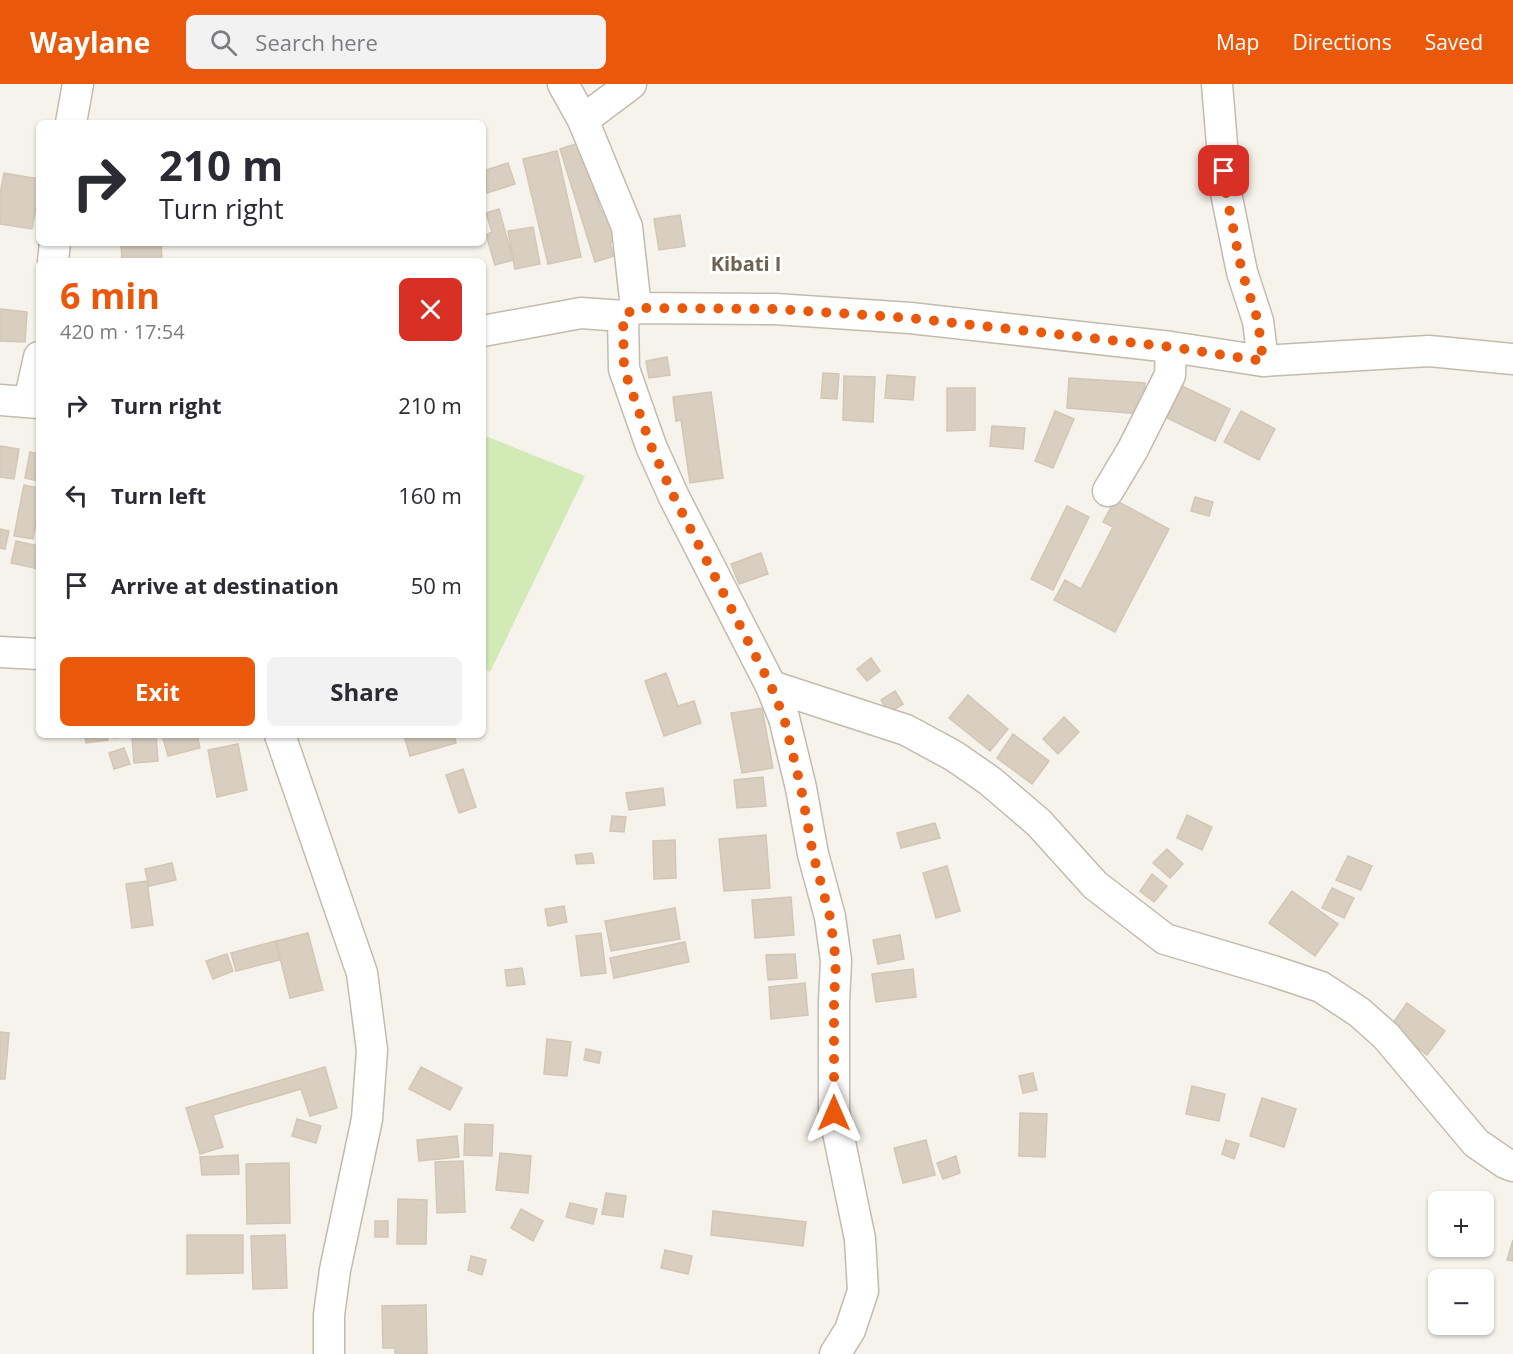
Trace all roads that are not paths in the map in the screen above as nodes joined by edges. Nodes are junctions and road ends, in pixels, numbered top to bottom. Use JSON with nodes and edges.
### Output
{"nodes":[{"id":1,"x":78,"y":84,"type":"edge"},
{"id":2,"x":563,"y":84,"type":"edge"},
{"id":3,"x":631,"y":84,"type":"edge"},
{"id":4,"x":1217,"y":84,"type":"edge"},
{"id":5,"x":72,"y":120,"type":"edge"},
{"id":6,"x":584,"y":120,"type":"junction"},
{"id":7,"x":630,"y":312,"type":"junction"},
{"id":8,"x":486,"y":330,"type":"edge"},
{"id":9,"x":1171,"y":347,"type":"junction"},
{"id":10,"x":1513,"y":359,"type":"edge"},
{"id":11,"x":1263,"y":361,"type":"junction"},
{"id":12,"x":36,"y":365,"type":"edge"},
{"id":13,"x":23,"y":402,"type":"edge"},
{"id":14,"x":1108,"y":491,"type":"dead end"},
{"id":15,"x":0,"y":651,"type":"edge"},
{"id":16,"x":36,"y":654,"type":"edge"},
{"id":17,"x":771,"y":686,"type":"junction"},
{"id":18,"x":281,"y":738,"type":"edge"},
{"id":19,"x":1513,"y":1166,"type":"edge"},
{"id":20,"x":329,"y":1354,"type":"edge"},
{"id":21,"x":835,"y":1354,"type":"edge"}],
"edges":[{"from":1,"to":5,"type":"street"},
{"from":2,"to":6,"type":"street"},
{"from":3,"to":6,"type":"street"},
{"from":4,"to":11,"type":"street"},
{"from":6,"to":7,"type":"street"},
{"from":7,"to":8,"type":"street"},
{"from":7,"to":9,"type":"street"},
{"from":7,"to":17,"type":"street"},
{"from":9,"to":11,"type":"street"},
{"from":9,"to":14,"type":"street"},
{"from":10,"to":11,"type":"street"},
{"from":12,"to":13,"type":"street"},
{"from":15,"to":16,"type":"street"},
{"from":17,"to":19,"type":"street"},
{"from":17,"to":21,"type":"street"},
{"from":18,"to":20,"type":"street"}]}
